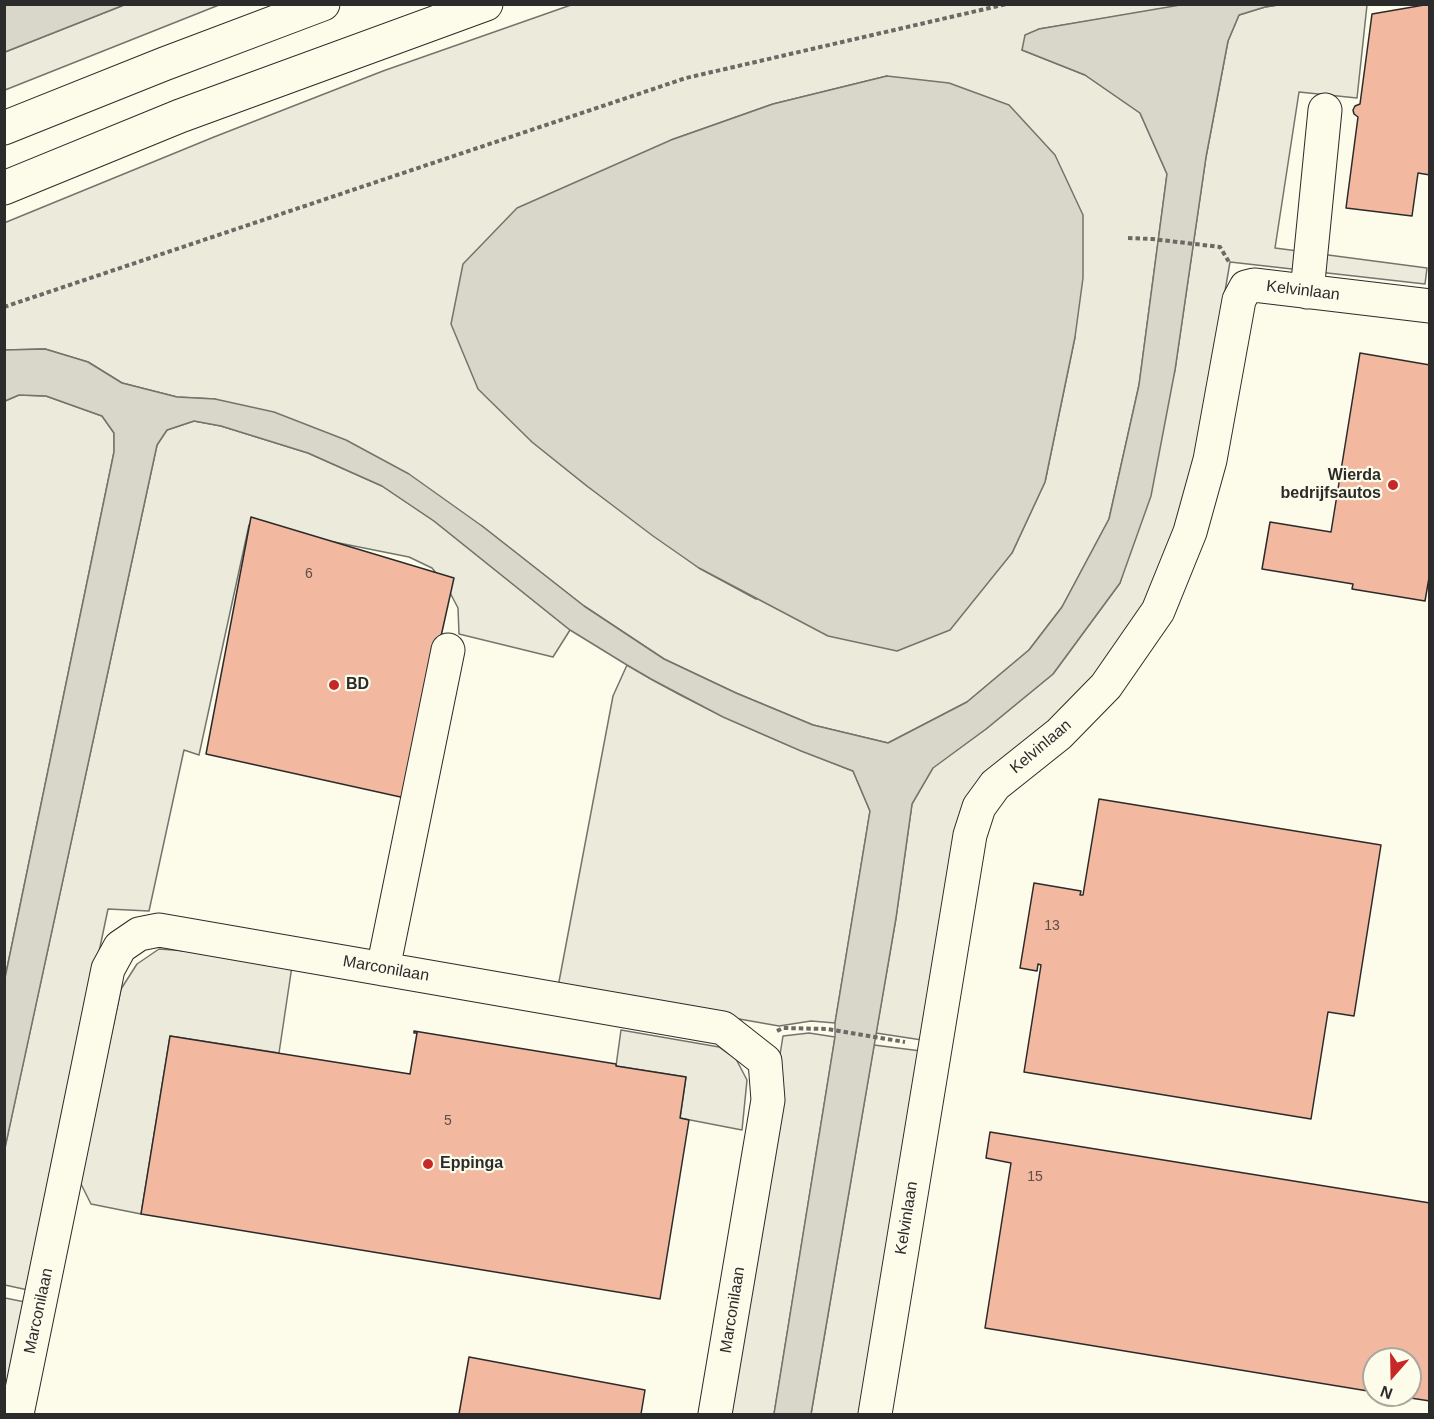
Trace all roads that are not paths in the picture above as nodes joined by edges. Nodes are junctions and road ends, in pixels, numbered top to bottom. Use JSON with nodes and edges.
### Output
{"nodes":[{"id":1,"x":323,"y":4,"type":"edge"},
{"id":2,"x":486,"y":4,"type":"edge"},
{"id":3,"x":1325,"y":111,"type":"dead end"},
{"id":4,"x":4,"y":128,"type":"edge"},
{"id":5,"x":4,"y":188,"type":"edge"},
{"id":6,"x":1307,"y":292,"type":"junction"},
{"id":7,"x":1430,"y":306,"type":"edge"},
{"id":8,"x":448,"y":650,"type":"dead end"},
{"id":9,"x":383,"y":969,"type":"junction"},
{"id":10,"x":17,"y":1414,"type":"edge"},
{"id":11,"x":715,"y":1414,"type":"edge"},
{"id":12,"x":875,"y":1414,"type":"edge"}],
"edges":[{"from":1,"to":4,"type":"main road"},
{"from":2,"to":5,"type":"main road"},
{"from":3,"to":6,"type":"main road"},
{"from":6,"to":7,"type":"main road","name":"Kelvinlaan"},
{"from":6,"to":12,"type":"main road","name":"Kelvinlaan"},
{"from":8,"to":9,"type":"main road"},
{"from":9,"to":10,"type":"main road","name":"Marconilaan"},
{"from":9,"to":11,"type":"main road","name":"Marconilaan"}]}
